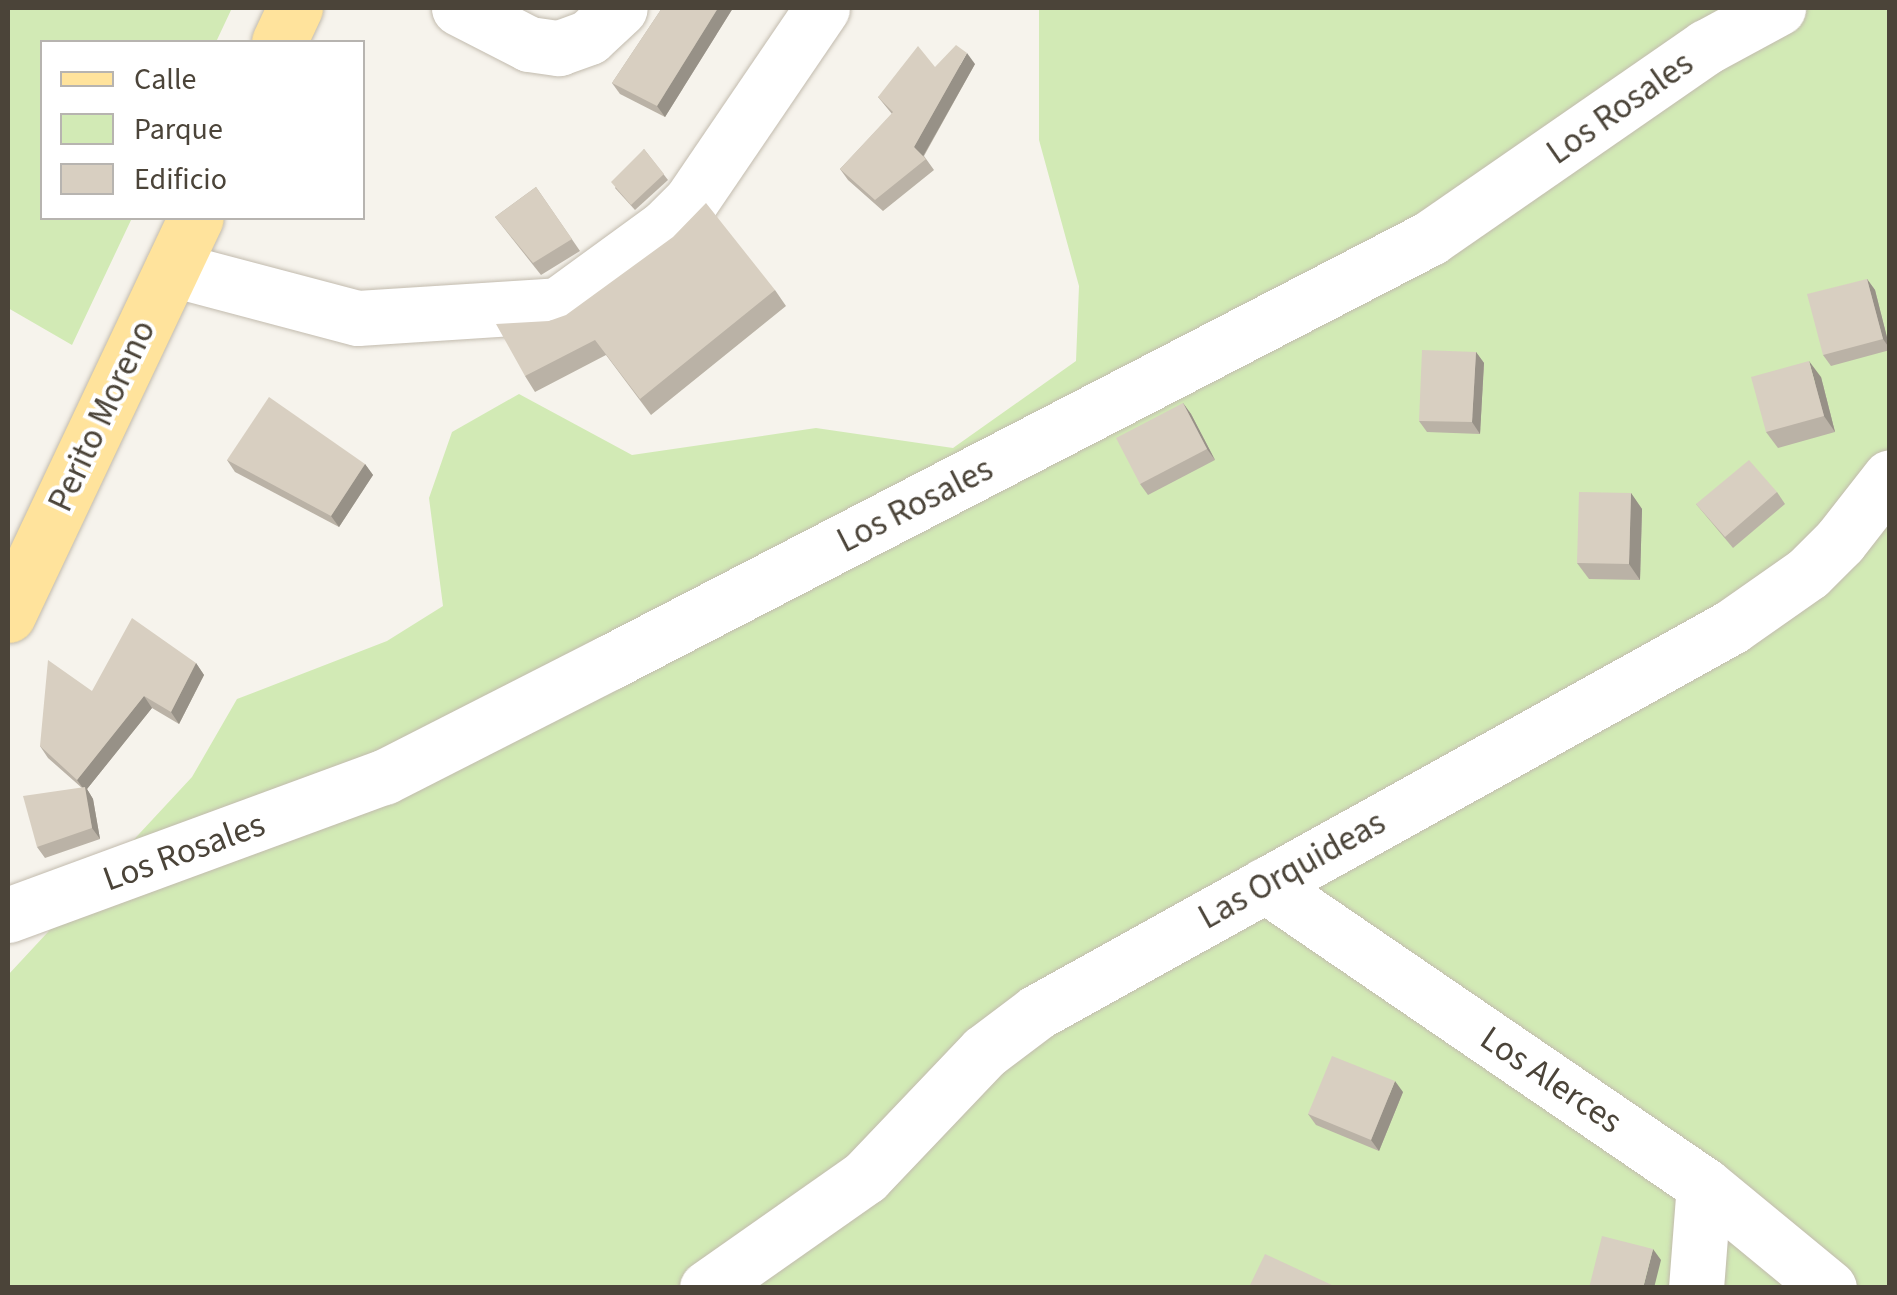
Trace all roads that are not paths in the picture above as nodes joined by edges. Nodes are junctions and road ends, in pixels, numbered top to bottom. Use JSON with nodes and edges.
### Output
{"nodes":[{"id":1,"x":295,"y":8,"type":"edge"},
{"id":2,"x":458,"y":8,"type":"edge"},
{"id":3,"x":620,"y":8,"type":"edge"},
{"id":4,"x":822,"y":8,"type":"edge"},
{"id":5,"x":1778,"y":8,"type":"edge"},
{"id":6,"x":279,"y":40,"type":"edge"},
{"id":7,"x":195,"y":220,"type":"edge"},
{"id":8,"x":172,"y":269,"type":"junction"},
{"id":9,"x":1890,"y":476,"type":"edge"},
{"id":10,"x":8,"y":616,"type":"edge"},
{"id":11,"x":1265,"y":885,"type":"junction"},
{"id":12,"x":8,"y":916,"type":"edge"},
{"id":13,"x":1704,"y":1185,"type":"junction"},
{"id":14,"x":708,"y":1288,"type":"edge"},
{"id":15,"x":1696,"y":1288,"type":"edge"},
{"id":16,"x":1828,"y":1288,"type":"edge"}],
"edges":[{"from":1,"to":6,"type":"main road"},
{"from":2,"to":3,"type":"street"},
{"from":4,"to":8,"type":"street"},
{"from":5,"to":12,"type":"street","name":"Los Rosales"},
{"from":7,"to":8,"type":"main road","name":"Perito Moreno"},
{"from":8,"to":10,"type":"main road","name":"Perito Moreno"},
{"from":9,"to":11,"type":"street","name":"Las Orquideas"},
{"from":11,"to":13,"type":"street","name":"Los Alerces"},
{"from":11,"to":14,"type":"street","name":"Las Orquideas"},
{"from":13,"to":15,"type":"street"},
{"from":13,"to":16,"type":"street","name":"Los Alerces"}]}
